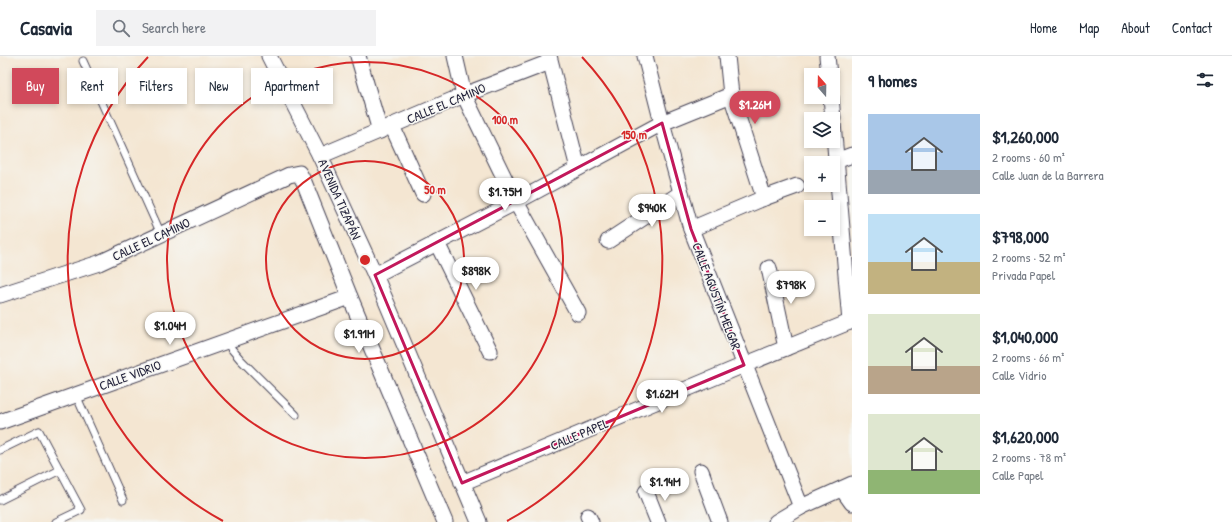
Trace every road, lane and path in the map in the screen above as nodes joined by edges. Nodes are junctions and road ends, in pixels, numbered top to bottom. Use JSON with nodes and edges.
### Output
{"nodes":[{"id":1,"x":269,"y":56,"type":"edge"},
{"id":2,"x":358,"y":56,"type":"edge"},
{"id":3,"x":455,"y":56,"type":"edge"},
{"id":4,"x":645,"y":56,"type":"edge"},
{"id":5,"x":727,"y":56,"type":"edge"},
{"id":6,"x":827,"y":56,"type":"edge"},
{"id":7,"x":549,"y":59,"type":"edge"},
{"id":8,"x":83,"y":61,"type":"dead end"},
{"id":9,"x":828,"y":68,"type":"edge"},
{"id":10,"x":464,"y":95,"type":"junction"},
{"id":11,"x":731,"y":95,"type":"junction"},
{"id":12,"x":662,"y":123,"type":"junction"},
{"id":13,"x":386,"y":128,"type":"junction"},
{"id":14,"x":852,"y":155,"type":"edge"},
{"id":15,"x":320,"y":156,"type":"junction"},
{"id":16,"x":840,"y":160,"type":"edge"},
{"id":17,"x":578,"y":168,"type":"junction"},
{"id":18,"x":299,"y":173,"type":"joint"},
{"id":19,"x":797,"y":186,"type":"dead end"},
{"id":20,"x":840,"y":186,"type":"edge"},
{"id":21,"x":681,"y":193,"type":"junction"},
{"id":22,"x":423,"y":194,"type":"dead end"},
{"id":23,"x":764,"y":198,"type":"junction"},
{"id":24,"x":516,"y":202,"type":"junction"},
{"id":25,"x":691,"y":229,"type":"junction"},
{"id":26,"x":847,"y":231,"type":"edge"},
{"id":27,"x":161,"y":234,"type":"junction"},
{"id":28,"x":608,"y":241,"type":"dead end"},
{"id":29,"x":437,"y":243,"type":"junction"},
{"id":30,"x":769,"y":268,"type":"dead end"},
{"id":31,"x":375,"y":275,"type":"junction"},
{"id":32,"x":0,"y":295,"type":"edge"},
{"id":33,"x":350,"y":297,"type":"junction"},
{"id":34,"x":578,"y":313,"type":"dead end"},
{"id":35,"x":851,"y":322,"type":"edge"},
{"id":36,"x":225,"y":341,"type":"junction"},
{"id":37,"x":786,"y":348,"type":"junction"},
{"id":38,"x":490,"y":351,"type":"dead end"},
{"id":39,"x":744,"y":365,"type":"junction"},
{"id":40,"x":76,"y":394,"type":"junction"},
{"id":41,"x":296,"y":415,"type":"dead end"},
{"id":42,"x":0,"y":422,"type":"edge"},
{"id":43,"x":0,"y":450,"type":"edge"},
{"id":44,"x":60,"y":470,"type":"junction"},
{"id":45,"x":701,"y":471,"type":"dead end"},
{"id":46,"x":462,"y":483,"type":"junction"},
{"id":47,"x":847,"y":487,"type":"edge"},
{"id":48,"x":646,"y":492,"type":"dead end"},
{"id":49,"x":0,"y":500,"type":"edge"},
{"id":50,"x":123,"y":500,"type":"dead end"},
{"id":51,"x":852,"y":503,"type":"edge"},
{"id":52,"x":801,"y":507,"type":"junction"},
{"id":53,"x":56,"y":522,"type":"edge"},
{"id":54,"x":445,"y":522,"type":"edge"},
{"id":55,"x":479,"y":522,"type":"edge"},
{"id":56,"x":658,"y":522,"type":"edge"},
{"id":57,"x":720,"y":522,"type":"edge"},
{"id":58,"x":776,"y":522,"type":"edge"}],
"edges":[{"from":1,"to":15,"type":"street","name":"AVENIDA TIZAPÁN"},
{"from":2,"to":13,"type":"street"},
{"from":3,"to":10,"type":"street"},
{"from":4,"to":12,"type":"street","name":"CALLE AGUSTÍN MELGAR"},
{"from":5,"to":11,"type":"street"},
{"from":6,"to":9,"type":"street"},
{"from":7,"to":10,"type":"street","name":"CALLE EL CAMINO"},
{"from":7,"to":17,"type":"street"},
{"from":8,"to":27,"type":"lane"},
{"from":10,"to":13,"type":"street","name":"CALLE EL CAMINO"},
{"from":10,"to":24,"type":"street"},
{"from":11,"to":12,"type":"street"},
{"from":11,"to":23,"type":"street"},
{"from":12,"to":17,"type":"street"},
{"from":12,"to":21,"type":"street","name":"CALLE AGUSTÍN MELGAR"},
{"from":13,"to":15,"type":"street","name":"CALLE EL CAMINO"},
{"from":13,"to":22,"type":"street"},
{"from":14,"to":16,"type":"street"},
{"from":15,"to":31,"type":"street","name":"AVENIDA TIZAPÁN"},
{"from":17,"to":24,"type":"street"},
{"from":18,"to":27,"type":"street","name":"CALLE EL CAMINO"},
{"from":18,"to":33,"type":"street","name":"AVENIDA TIZAPÁN"},
{"from":19,"to":23,"type":"street"},
{"from":20,"to":26,"type":"street"},
{"from":21,"to":25,"type":"street","name":"CALLE AGUSTÍN MELGAR"},
{"from":21,"to":28,"type":"street"},
{"from":23,"to":25,"type":"street"},
{"from":24,"to":29,"type":"street"},
{"from":24,"to":34,"type":"street"},
{"from":25,"to":39,"type":"street","name":"CALLE AGUSTÍN MELGAR"},
{"from":26,"to":35,"type":"street"},
{"from":27,"to":32,"type":"street","name":"CALLE EL CAMINO"},
{"from":29,"to":31,"type":"street"},
{"from":29,"to":38,"type":"street"},
{"from":30,"to":37,"type":"street"},
{"from":31,"to":46,"type":"street","name":"AVENIDA TIZAPÁN"},
{"from":33,"to":36,"type":"street","name":"CALLE VIDRIO"},
{"from":33,"to":54,"type":"street","name":"AVENIDA TIZAPÁN"},
{"from":35,"to":37,"type":"street","name":"CALLE PAPEL"},
{"from":36,"to":40,"type":"street","name":"CALLE VIDRIO"},
{"from":36,"to":41,"type":"lane"},
{"from":37,"to":39,"type":"street","name":"CALLE PAPEL"},
{"from":39,"to":46,"type":"street","name":"CALLE PAPEL"},
{"from":39,"to":52,"type":"street","name":"CALLE AGUSTÍN MELGAR"},
{"from":40,"to":42,"type":"street","name":"CALLE VIDRIO"},
{"from":40,"to":50,"type":"lane"},
{"from":43,"to":44,"type":"lane"},
{"from":44,"to":49,"type":"lane"},
{"from":44,"to":53,"type":"lane"},
{"from":45,"to":57,"type":"street"},
{"from":46,"to":55,"type":"street","name":"AVENIDA TIZAPÁN"},
{"from":47,"to":51,"type":"street"},
{"from":47,"to":52,"type":"street"},
{"from":48,"to":56,"type":"street"},
{"from":52,"to":58,"type":"street"}]}
